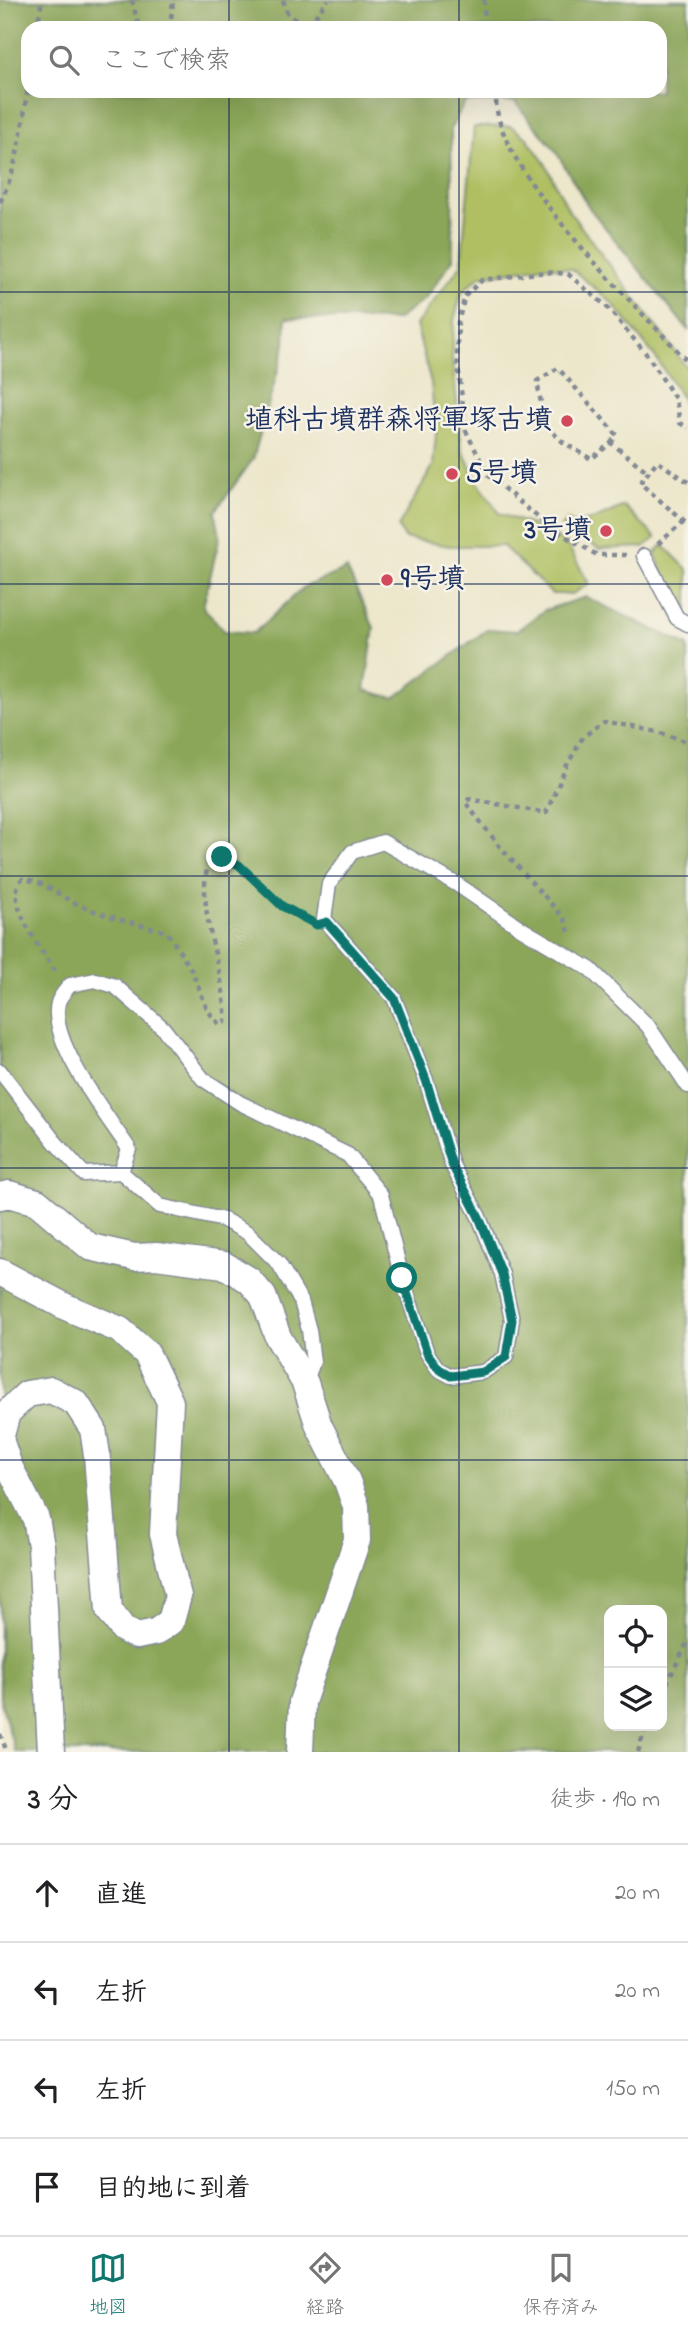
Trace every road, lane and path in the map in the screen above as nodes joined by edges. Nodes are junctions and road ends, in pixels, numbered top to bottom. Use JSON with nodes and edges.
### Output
{"nodes":[{"id":1,"x":42,"y":0,"type":"edge"},
{"id":2,"x":132,"y":0,"type":"edge"},
{"id":3,"x":173,"y":0,"type":"edge"},
{"id":4,"x":283,"y":0,"type":"edge"},
{"id":5,"x":328,"y":0,"type":"edge"},
{"id":6,"x":484,"y":0,"type":"edge"},
{"id":7,"x":38,"y":21,"type":"edge"},
{"id":8,"x":137,"y":21,"type":"edge"},
{"id":9,"x":171,"y":21,"type":"edge"},
{"id":10,"x":299,"y":21,"type":"edge"},
{"id":11,"x":312,"y":21,"type":"edge"},
{"id":12,"x":485,"y":21,"type":"edge"},
{"id":13,"x":26,"y":98,"type":"edge"},
{"id":14,"x":496,"y":98,"type":"edge"},
{"id":15,"x":0,"y":202,"type":"edge"},
{"id":16,"x":688,"y":362,"type":"edge"},
{"id":17,"x":688,"y":428,"type":"edge"},
{"id":18,"x":611,"y":443,"type":"junction"},
{"id":19,"x":648,"y":472,"type":"junction"},
{"id":20,"x":688,"y":482,"type":"edge"},
{"id":21,"x":686,"y":523,"type":"edge"},
{"id":22,"x":648,"y":553,"type":"junction"},
{"id":23,"x":688,"y":624,"type":"edge"},
{"id":24,"x":688,"y":742,"type":"edge"},
{"id":25,"x":327,"y":922,"type":"junction"},
{"id":26,"x":578,"y":963,"type":"junction"},
{"id":27,"x":66,"y":990,"type":"junction"},
{"id":28,"x":0,"y":1071,"type":"edge"},
{"id":29,"x":688,"y":1086,"type":"edge"},
{"id":30,"x":121,"y":1172,"type":"junction"},
{"id":31,"x":0,"y":1196,"type":"edge"},
{"id":32,"x":0,"y":1272,"type":"edge"},
{"id":33,"x":305,"y":1383,"type":"junction"},
{"id":34,"x":0,"y":1439,"type":"edge"},
{"id":35,"x":688,"y":1641,"type":"edge"},
{"id":36,"x":667,"y":1683,"type":"edge"},
{"id":37,"x":644,"y":1731,"type":"edge"},
{"id":38,"x":0,"y":1734,"type":"edge"},
{"id":39,"x":7,"y":1752,"type":"edge"},
{"id":40,"x":51,"y":1752,"type":"edge"},
{"id":41,"x":300,"y":1752,"type":"edge"},
{"id":42,"x":638,"y":1752,"type":"edge"}],
"edges":[{"from":1,"to":7,"type":"path"},
{"from":2,"to":8,"type":"path"},
{"from":3,"to":9,"type":"path"},
{"from":4,"to":10,"type":"path"},
{"from":5,"to":11,"type":"path"},
{"from":6,"to":12,"type":"path"},
{"from":13,"to":15,"type":"path"},
{"from":14,"to":16,"type":"path"},
{"from":17,"to":22,"type":"path"},
{"from":18,"to":18,"type":"path"},
{"from":18,"to":19,"type":"path"},
{"from":19,"to":20,"type":"path"},
{"from":19,"to":21,"type":"path"},
{"from":21,"to":22,"type":"path"},
{"from":22,"to":23,"type":"lane"},
{"from":24,"to":26,"type":"path"},
{"from":25,"to":26,"type":"lane"},
{"from":25,"to":27,"type":"path"},
{"from":25,"to":27,"type":"lane"},
{"from":26,"to":29,"type":"lane"},
{"from":27,"to":30,"type":"lane"},
{"from":28,"to":30,"type":"lane"},
{"from":30,"to":33,"type":"lane"},
{"from":31,"to":33,"type":"street"},
{"from":32,"to":34,"type":"street"},
{"from":33,"to":41,"type":"street"},
{"from":34,"to":40,"type":"street"},
{"from":35,"to":36,"type":"path"},
{"from":37,"to":42,"type":"path"},
{"from":38,"to":39,"type":"path"}]}
